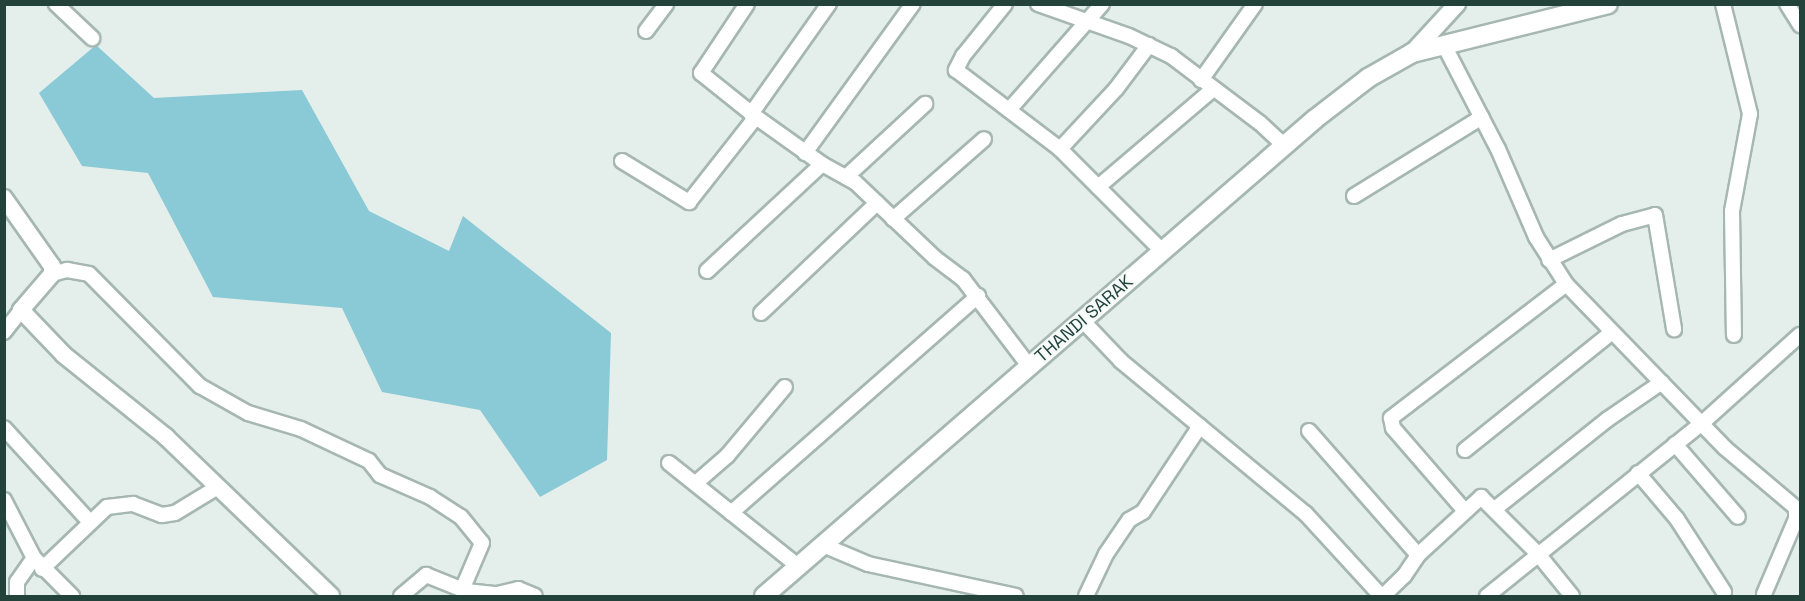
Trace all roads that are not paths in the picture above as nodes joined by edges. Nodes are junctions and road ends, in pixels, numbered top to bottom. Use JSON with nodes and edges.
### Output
{"nodes":[{"id":1,"x":56,"y":4,"type":"edge"},
{"id":2,"x":666,"y":4,"type":"edge"},
{"id":3,"x":747,"y":4,"type":"edge"},
{"id":4,"x":829,"y":4,"type":"edge"},
{"id":5,"x":912,"y":4,"type":"edge"},
{"id":6,"x":1005,"y":4,"type":"edge"},
{"id":7,"x":1038,"y":4,"type":"edge"},
{"id":8,"x":1102,"y":4,"type":"edge"},
{"id":9,"x":1255,"y":4,"type":"edge"},
{"id":10,"x":1457,"y":4,"type":"edge"},
{"id":11,"x":1608,"y":4,"type":"edge"},
{"id":12,"x":1724,"y":4,"type":"edge"},
{"id":13,"x":1787,"y":4,"type":"edge"},
{"id":14,"x":1085,"y":21,"type":"junction"},
{"id":15,"x":1800,"y":25,"type":"edge"},
{"id":16,"x":646,"y":31,"type":"dead end"},
{"id":17,"x":92,"y":38,"type":"dead end"},
{"id":18,"x":1149,"y":45,"type":"junction"},
{"id":19,"x":1444,"y":45,"type":"junction"},
{"id":20,"x":1412,"y":53,"type":"junction"},
{"id":21,"x":1201,"y":80,"type":"junction"},
{"id":22,"x":1213,"y":89,"type":"junction"},
{"id":23,"x":925,"y":104,"type":"dead end"},
{"id":24,"x":1009,"y":110,"type":"junction"},
{"id":25,"x":753,"y":116,"type":"junction"},
{"id":26,"x":1482,"y":117,"type":"junction"},
{"id":27,"x":984,"y":139,"type":"dead end"},
{"id":28,"x":1285,"y":146,"type":"junction"},
{"id":29,"x":1060,"y":149,"type":"junction"},
{"id":30,"x":805,"y":153,"type":"junction"},
{"id":31,"x":622,"y":161,"type":"dead end"},
{"id":32,"x":822,"y":165,"type":"junction"},
{"id":33,"x":846,"y":177,"type":"junction"},
{"id":34,"x":1098,"y":187,"type":"junction"},
{"id":35,"x":1354,"y":196,"type":"dead end"},
{"id":36,"x":4,"y":198,"type":"edge"},
{"id":37,"x":877,"y":203,"type":"junction"},
{"id":38,"x":893,"y":219,"type":"junction"},
{"id":39,"x":1162,"y":251,"type":"junction"},
{"id":40,"x":1549,"y":260,"type":"junction"},
{"id":41,"x":707,"y":271,"type":"dead end"},
{"id":42,"x":52,"y":274,"type":"junction"},
{"id":43,"x":1566,"y":284,"type":"junction"},
{"id":44,"x":978,"y":296,"type":"junction"},
{"id":45,"x":21,"y":310,"type":"junction"},
{"id":46,"x":761,"y":312,"type":"dead end"},
{"id":47,"x":1082,"y":320,"type":"junction"},
{"id":48,"x":1674,"y":329,"type":"dead end"},
{"id":49,"x":4,"y":332,"type":"edge"},
{"id":50,"x":1611,"y":333,"type":"junction"},
{"id":51,"x":1734,"y":335,"type":"dead end"},
{"id":52,"x":1800,"y":335,"type":"edge"},
{"id":53,"x":1029,"y":366,"type":"junction"},
{"id":54,"x":1662,"y":382,"type":"junction"},
{"id":55,"x":785,"y":387,"type":"dead end"},
{"id":56,"x":1701,"y":424,"type":"junction"},
{"id":57,"x":1200,"y":426,"type":"junction"},
{"id":58,"x":4,"y":428,"type":"edge"},
{"id":59,"x":1309,"y":431,"type":"dead end"},
{"id":60,"x":1675,"y":444,"type":"junction"},
{"id":61,"x":1465,"y":450,"type":"dead end"},
{"id":62,"x":669,"y":463,"type":"dead end"},
{"id":63,"x":1638,"y":473,"type":"junction"},
{"id":64,"x":697,"y":482,"type":"junction"},
{"id":65,"x":218,"y":487,"type":"junction"},
{"id":66,"x":4,"y":500,"type":"edge"},
{"id":67,"x":1496,"y":508,"type":"junction"},
{"id":68,"x":1465,"y":511,"type":"junction"},
{"id":69,"x":731,"y":513,"type":"junction"},
{"id":70,"x":1738,"y":517,"type":"dead end"},
{"id":71,"x":89,"y":521,"type":"junction"},
{"id":72,"x":823,"y":545,"type":"junction"},
{"id":73,"x":1538,"y":554,"type":"junction"},
{"id":74,"x":1418,"y":555,"type":"junction"},
{"id":75,"x":38,"y":563,"type":"junction"},
{"id":76,"x":798,"y":566,"type":"junction"},
{"id":77,"x":462,"y":590,"type":"junction"},
{"id":78,"x":1724,"y":592,"type":"dead end"},
{"id":79,"x":1764,"y":594,"type":"dead end"},
{"id":80,"x":17,"y":597,"type":"edge"},
{"id":81,"x":72,"y":597,"type":"edge"},
{"id":82,"x":331,"y":597,"type":"edge"},
{"id":83,"x":401,"y":597,"type":"edge"},
{"id":84,"x":535,"y":597,"type":"edge"},
{"id":85,"x":764,"y":597,"type":"edge"},
{"id":86,"x":1016,"y":597,"type":"edge"},
{"id":87,"x":1086,"y":597,"type":"edge"},
{"id":88,"x":1382,"y":597,"type":"edge"},
{"id":89,"x":1486,"y":597,"type":"edge"},
{"id":90,"x":1572,"y":597,"type":"edge"}],
"edges":[{"from":1,"to":17,"type":"street"},
{"from":2,"to":16,"type":"street"},
{"from":3,"to":25,"type":"street"},
{"from":4,"to":25,"type":"street"},
{"from":5,"to":30,"type":"street"},
{"from":6,"to":24,"type":"street"},
{"from":7,"to":14,"type":"street"},
{"from":8,"to":14,"type":"street"},
{"from":9,"to":21,"type":"street"},
{"from":10,"to":20,"type":"street"},
{"from":11,"to":19,"type":"main road","name":"THANDI SARAK"},
{"from":12,"to":51,"type":"street"},
{"from":13,"to":15,"type":"street"},
{"from":14,"to":18,"type":"street"},
{"from":14,"to":24,"type":"street"},
{"from":18,"to":21,"type":"street"},
{"from":18,"to":29,"type":"street"},
{"from":19,"to":20,"type":"main road","name":"THANDI SARAK"},
{"from":19,"to":26,"type":"street"},
{"from":20,"to":28,"type":"main road","name":"THANDI SARAK"},
{"from":21,"to":22,"type":"street"},
{"from":22,"to":28,"type":"street"},
{"from":22,"to":34,"type":"street"},
{"from":23,"to":33,"type":"street"},
{"from":24,"to":29,"type":"street"},
{"from":25,"to":30,"type":"street"},
{"from":25,"to":31,"type":"street"},
{"from":26,"to":35,"type":"street"},
{"from":26,"to":40,"type":"street"},
{"from":27,"to":38,"type":"street"},
{"from":28,"to":39,"type":"main road","name":"THANDI SARAK"},
{"from":29,"to":34,"type":"street"},
{"from":30,"to":32,"type":"street"},
{"from":32,"to":33,"type":"street"},
{"from":32,"to":41,"type":"street"},
{"from":33,"to":37,"type":"street"},
{"from":34,"to":39,"type":"street"},
{"from":36,"to":42,"type":"street"},
{"from":37,"to":38,"type":"street"},
{"from":37,"to":46,"type":"street"},
{"from":38,"to":44,"type":"street"},
{"from":39,"to":47,"type":"main road","name":"THANDI SARAK"},
{"from":40,"to":43,"type":"street"},
{"from":40,"to":48,"type":"street"},
{"from":42,"to":45,"type":"street"},
{"from":42,"to":77,"type":"street"},
{"from":43,"to":50,"type":"street"},
{"from":43,"to":68,"type":"street"},
{"from":44,"to":53,"type":"street"},
{"from":44,"to":69,"type":"street"},
{"from":45,"to":49,"type":"street"},
{"from":45,"to":65,"type":"street"},
{"from":47,"to":53,"type":"main road","name":"THANDI SARAK"},
{"from":47,"to":57,"type":"street"},
{"from":50,"to":54,"type":"street"},
{"from":50,"to":61,"type":"street"},
{"from":52,"to":56,"type":"street"},
{"from":53,"to":72,"type":"main road","name":"THANDI SARAK"},
{"from":54,"to":56,"type":"street"},
{"from":54,"to":67,"type":"street"},
{"from":55,"to":64,"type":"street"},
{"from":56,"to":60,"type":"street"},
{"from":56,"to":79,"type":"street"},
{"from":57,"to":87,"type":"street"},
{"from":57,"to":88,"type":"street"},
{"from":58,"to":71,"type":"street"},
{"from":59,"to":74,"type":"street"},
{"from":60,"to":63,"type":"street"},
{"from":60,"to":70,"type":"street"},
{"from":62,"to":64,"type":"street"},
{"from":63,"to":73,"type":"street"},
{"from":63,"to":78,"type":"street"},
{"from":64,"to":69,"type":"street"},
{"from":65,"to":71,"type":"street"},
{"from":65,"to":82,"type":"street"},
{"from":66,"to":75,"type":"street"},
{"from":67,"to":68,"type":"street"},
{"from":67,"to":73,"type":"street"},
{"from":68,"to":74,"type":"street"},
{"from":69,"to":76,"type":"street"},
{"from":71,"to":75,"type":"street"},
{"from":72,"to":76,"type":"main road","name":"THANDI SARAK"},
{"from":72,"to":86,"type":"street"},
{"from":73,"to":89,"type":"street"},
{"from":73,"to":90,"type":"street"},
{"from":74,"to":88,"type":"street"},
{"from":75,"to":80,"type":"street"},
{"from":75,"to":81,"type":"street"},
{"from":76,"to":85,"type":"main road","name":"THANDI SARAK"},
{"from":77,"to":83,"type":"street"},
{"from":77,"to":84,"type":"street"}]}
